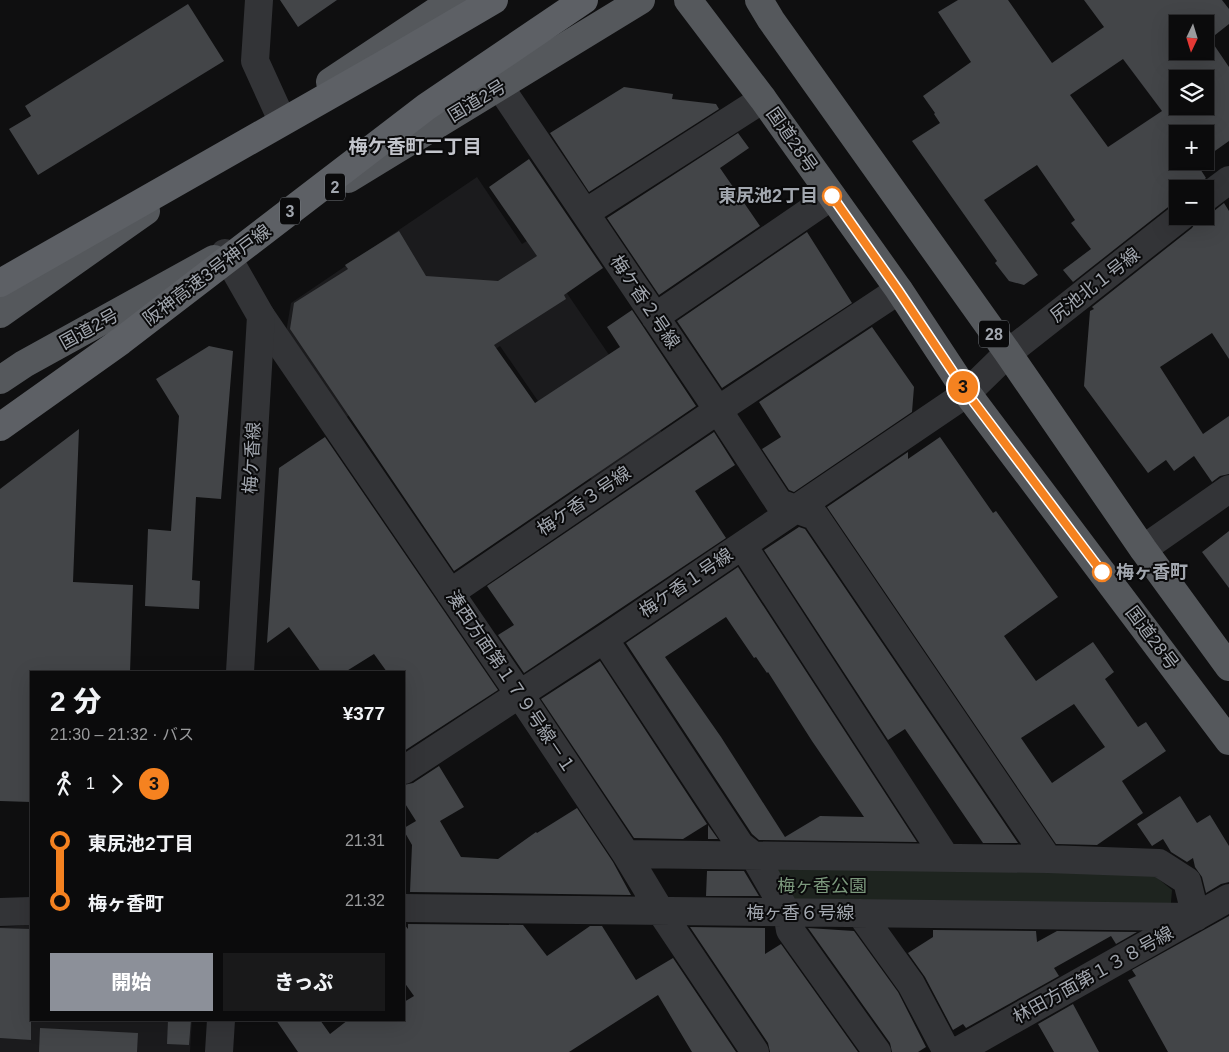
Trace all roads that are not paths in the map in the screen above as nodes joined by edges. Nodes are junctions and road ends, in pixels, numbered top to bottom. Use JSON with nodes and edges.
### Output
{"nodes":[{"id":1,"x":259,"y":0,"type":"edge"},
{"id":2,"x":453,"y":0,"type":"edge"},
{"id":3,"x":494,"y":0,"type":"edge"},
{"id":4,"x":584,"y":0,"type":"edge"},
{"id":5,"x":641,"y":0,"type":"edge"},
{"id":6,"x":688,"y":0,"type":"edge"},
{"id":7,"x":760,"y":0,"type":"edge"},
{"id":8,"x":500,"y":87,"type":"junction"},
{"id":9,"x":763,"y":99,"type":"junction"},
{"id":10,"x":280,"y":116,"type":"junction"},
{"id":11,"x":1229,"y":180,"type":"edge"},
{"id":12,"x":1214,"y":191,"type":"edge"},
{"id":13,"x":832,"y":196,"type":"junction"},
{"id":14,"x":585,"y":213,"type":"junction"},
{"id":15,"x":1171,"y":225,"type":"edge"},
{"id":16,"x":225,"y":253,"type":"junction"},
{"id":17,"x":0,"y":283,"type":"edge"},
{"id":18,"x":898,"y":290,"type":"junction"},
{"id":19,"x":0,"y":314,"type":"edge"},
{"id":20,"x":261,"y":316,"type":"junction"},
{"id":21,"x":655,"y":317,"type":"junction"},
{"id":22,"x":1008,"y":353,"type":"junction"},
{"id":23,"x":0,"y":380,"type":"edge"},
{"id":24,"x":967,"y":393,"type":"junction"},
{"id":25,"x":718,"y":410,"type":"junction"},
{"id":26,"x":0,"y":427,"type":"edge"},
{"id":27,"x":1229,"y":489,"type":"edge"},
{"id":28,"x":796,"y":509,"type":"junction"},
{"id":29,"x":743,"y":546,"type":"junction"},
{"id":30,"x":1143,"y":549,"type":"junction"},
{"id":31,"x":450,"y":593,"type":"junction"},
{"id":32,"x":604,"y":639,"type":"junction"},
{"id":33,"x":1229,"y":667,"type":"edge"},
{"id":34,"x":240,"y":671,"type":"edge"},
{"id":35,"x":520,"y":695,"type":"junction"},
{"id":36,"x":1229,"y":741,"type":"edge"},
{"id":37,"x":405,"y":769,"type":"edge"},
{"id":38,"x":626,"y":854,"type":"junction"},
{"id":39,"x":754,"y":856,"type":"junction"},
{"id":40,"x":946,"y":858,"type":"junction"},
{"id":41,"x":1048,"y":859,"type":"junction"},
{"id":42,"x":1229,"y":898,"type":"edge"},
{"id":43,"x":405,"y":908,"type":"edge"},
{"id":44,"x":30,"y":911,"type":"edge"},
{"id":45,"x":0,"y":912,"type":"edge"},
{"id":46,"x":661,"y":912,"type":"junction"},
{"id":47,"x":787,"y":913,"type":"junction"},
{"id":48,"x":860,"y":914,"type":"junction"},
{"id":49,"x":1196,"y":917,"type":"junction"},
{"id":50,"x":221,"y":1021,"type":"edge"},
{"id":51,"x":219,"y":1052,"type":"edge"},
{"id":52,"x":755,"y":1052,"type":"edge"},
{"id":53,"x":877,"y":1052,"type":"edge"},
{"id":54,"x":947,"y":1052,"type":"edge"},
{"id":55,"x":956,"y":1052,"type":"edge"}],
"edges":[{"from":1,"to":10,"type":"street"},
{"from":2,"to":10,"type":"highway"},
{"from":3,"to":17,"type":"highway","bridge":true},
{"from":4,"to":26,"type":"highway","name":"阪神高速3号神戸線","number":"3","bridge":true},
{"from":5,"to":8,"type":"highway","name":"国道2号","number":"2"},
{"from":6,"to":9,"type":"highway","name":"国道28号"},
{"from":7,"to":22,"type":"highway","number":"28"},
{"from":8,"to":14,"type":"street","name":"梅ケ香２号線"},
{"from":8,"to":16,"type":"highway","name":"国道2号","number":"2"},
{"from":9,"to":13,"type":"highway","name":"国道28号"},
{"from":9,"to":14,"type":"street"},
{"from":10,"to":19,"type":"highway"},
{"from":11,"to":12,"type":"street"},
{"from":13,"to":18,"type":"highway","name":"国道28号"},
{"from":13,"to":21,"type":"street"},
{"from":14,"to":21,"type":"street","name":"梅ケ香２号線"},
{"from":15,"to":22,"type":"street","name":"尻池北１号線"},
{"from":16,"to":20,"type":"street"},
{"from":16,"to":23,"type":"highway","name":"国道2号","number":"2"},
{"from":18,"to":24,"type":"highway","name":"国道28号"},
{"from":18,"to":25,"type":"street","name":"梅ケ香３号線"},
{"from":20,"to":31,"type":"street","name":"湊西方面第１７９号線－１"},
{"from":20,"to":34,"type":"street","name":"梅ケ香線"},
{"from":21,"to":25,"type":"street","name":"梅ケ香２号線"},
{"from":22,"to":24,"type":"street","name":"尻池北１号線"},
{"from":22,"to":30,"type":"highway","number":"28"},
{"from":24,"to":28,"type":"street","name":"梅ケ香１号線"},
{"from":24,"to":36,"type":"highway","name":"国道28号"},
{"from":25,"to":28,"type":"street","name":"梅ケ香２号線"},
{"from":25,"to":31,"type":"street","name":"梅ケ香３号線"},
{"from":27,"to":30,"type":"street"},
{"from":28,"to":29,"type":"street","name":"梅ケ香１号線"},
{"from":28,"to":41,"type":"street","name":"梅ケ香２号線"},
{"from":29,"to":32,"type":"street","name":"梅ケ香１号線"},
{"from":29,"to":40,"type":"street"},
{"from":30,"to":33,"type":"highway","number":"28"},
{"from":31,"to":35,"type":"street","name":"湊西方面第１７９号線－１"},
{"from":32,"to":35,"type":"street","name":"梅ケ香１号線"},
{"from":32,"to":39,"type":"street"},
{"from":35,"to":37,"type":"street","name":"梅ケ香１号線"},
{"from":35,"to":38,"type":"street","name":"湊西方面第１７９号線－１"},
{"from":38,"to":39,"type":"street"},
{"from":38,"to":46,"type":"street","name":"湊西方面第１７９号線－１"},
{"from":39,"to":40,"type":"street"},
{"from":39,"to":47,"type":"street"},
{"from":40,"to":41,"type":"street"},
{"from":41,"to":49,"type":"street"},
{"from":42,"to":49,"type":"street","name":"林田方面第１３８号線"},
{"from":43,"to":46,"type":"street","name":"梅ヶ香６号線"},
{"from":44,"to":45,"type":"street"},
{"from":46,"to":47,"type":"street","name":"梅ヶ香６号線"},
{"from":46,"to":52,"type":"street","name":"湊西方面第１７９号線－１"},
{"from":47,"to":48,"type":"street","name":"梅ヶ香６号線"},
{"from":47,"to":53,"type":"street"},
{"from":48,"to":49,"type":"street","name":"梅ヶ香６号線"},
{"from":48,"to":54,"type":"street"},
{"from":49,"to":55,"type":"street","name":"林田方面第１３８号線"},
{"from":50,"to":51,"type":"street"}]}
